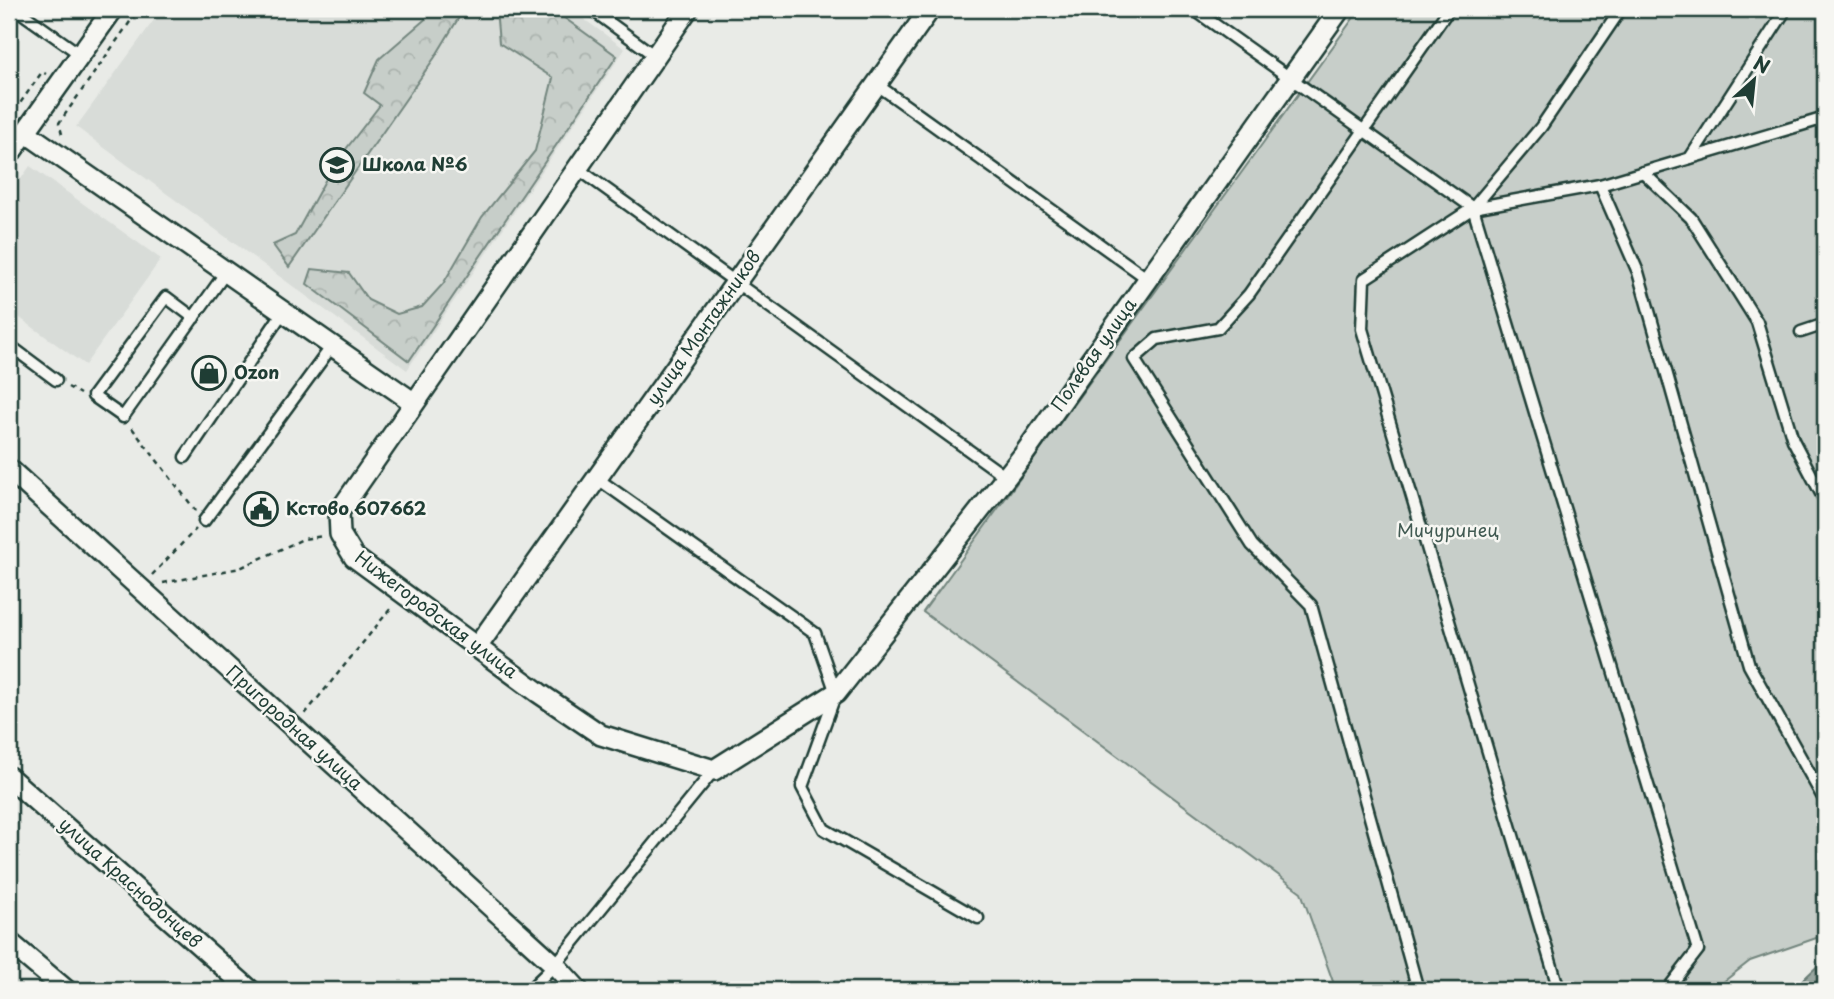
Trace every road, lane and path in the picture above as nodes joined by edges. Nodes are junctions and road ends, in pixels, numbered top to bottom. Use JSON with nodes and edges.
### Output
{"nodes":[{"id":1,"x":16,"y":9,"type":"edge"},
{"id":2,"x":113,"y":9,"type":"edge"},
{"id":3,"x":139,"y":9,"type":"edge"},
{"id":4,"x":591,"y":9,"type":"edge"},
{"id":5,"x":688,"y":9,"type":"edge"},
{"id":6,"x":930,"y":9,"type":"edge"},
{"id":7,"x":1193,"y":9,"type":"edge"},
{"id":8,"x":1340,"y":9,"type":"edge"},
{"id":9,"x":1449,"y":9,"type":"edge"},
{"id":10,"x":1621,"y":9,"type":"edge"},
{"id":11,"x":1783,"y":14,"type":"dead end"},
{"id":12,"x":81,"y":55,"type":"junction"},
{"id":13,"x":655,"y":56,"type":"junction"},
{"id":14,"x":1291,"y":78,"type":"junction"},
{"id":15,"x":876,"y":85,"type":"junction"},
{"id":16,"x":1825,"y":118,"type":"edge"},
{"id":17,"x":59,"y":123,"type":"dead end"},
{"id":18,"x":1363,"y":131,"type":"junction"},
{"id":19,"x":26,"y":132,"type":"junction"},
{"id":20,"x":9,"y":155,"type":"edge"},
{"id":21,"x":1690,"y":158,"type":"junction"},
{"id":22,"x":577,"y":168,"type":"junction"},
{"id":23,"x":1643,"y":172,"type":"junction"},
{"id":24,"x":1600,"y":185,"type":"junction"},
{"id":25,"x":1473,"y":208,"type":"junction"},
{"id":26,"x":226,"y":272,"type":"junction"},
{"id":27,"x":1148,"y":279,"type":"junction"},
{"id":28,"x":736,"y":282,"type":"junction"},
{"id":29,"x":283,"y":312,"type":"junction"},
{"id":30,"x":194,"y":318,"type":"junction"},
{"id":31,"x":1825,"y":324,"type":"edge"},
{"id":32,"x":1801,"y":332,"type":"dead end"},
{"id":33,"x":9,"y":345,"type":"edge"},
{"id":34,"x":332,"y":346,"type":"junction"},
{"id":35,"x":57,"y":380,"type":"joint"},
{"id":36,"x":90,"y":399,"type":"dead end"},
{"id":37,"x":413,"y":402,"type":"junction"},
{"id":38,"x":123,"y":417,"type":"junction"},
{"id":39,"x":185,"y":457,"type":"dead end"},
{"id":40,"x":9,"y":469,"type":"edge"},
{"id":41,"x":1006,"y":477,"type":"junction"},
{"id":42,"x":598,"y":479,"type":"junction"},
{"id":43,"x":1825,"y":501,"type":"edge"},
{"id":44,"x":204,"y":521,"type":"junction"},
{"id":45,"x":340,"y":534,"type":"junction"},
{"id":46,"x":139,"y":587,"type":"junction"},
{"id":47,"x":403,"y":593,"type":"junction"},
{"id":48,"x":477,"y":648,"type":"junction"},
{"id":49,"x":836,"y":693,"type":"junction"},
{"id":50,"x":294,"y":728,"type":"junction"},
{"id":51,"x":714,"y":770,"type":"junction"},
{"id":52,"x":9,"y":777,"type":"edge"},
{"id":53,"x":1825,"y":801,"type":"edge"},
{"id":54,"x":978,"y":918,"type":"dead end"},
{"id":55,"x":9,"y":942,"type":"edge"},
{"id":56,"x":555,"y":965,"type":"junction"},
{"id":57,"x":66,"y":990,"type":"edge"},
{"id":58,"x":250,"y":990,"type":"edge"},
{"id":59,"x":528,"y":990,"type":"edge"},
{"id":60,"x":578,"y":990,"type":"edge"},
{"id":61,"x":1418,"y":990,"type":"edge"},
{"id":62,"x":1559,"y":990,"type":"edge"},
{"id":63,"x":1667,"y":990,"type":"edge"}],
"edges":[{"from":1,"to":12,"type":"lane"},
{"from":2,"to":12,"type":"street"},
{"from":3,"to":17,"type":"path"},
{"from":4,"to":13,"type":"lane"},
{"from":5,"to":13,"type":"street","name":"Нижегородская улица"},
{"from":6,"to":15,"type":"street","name":"улица Монтажников"},
{"from":7,"to":14,"type":"lane"},
{"from":8,"to":14,"type":"street","name":"Полевая улица"},
{"from":9,"to":18,"type":"lane"},
{"from":10,"to":25,"type":"lane"},
{"from":11,"to":21,"type":"lane"},
{"from":12,"to":19,"type":"street"},
{"from":13,"to":22,"type":"street","name":"Нижегородская улица"},
{"from":14,"to":18,"type":"lane"},
{"from":14,"to":27,"type":"street","name":"Полевая улица"},
{"from":15,"to":27,"type":"lane"},
{"from":15,"to":28,"type":"street","name":"улица Монтажников"},
{"from":16,"to":21,"type":"lane"},
{"from":18,"to":25,"type":"lane"},
{"from":18,"to":61,"type":"lane"},
{"from":19,"to":20,"type":"street"},
{"from":19,"to":26,"type":"street"},
{"from":21,"to":23,"type":"lane"},
{"from":22,"to":28,"type":"lane"},
{"from":22,"to":37,"type":"street","name":"Нижегородская улица"},
{"from":23,"to":24,"type":"lane"},
{"from":23,"to":43,"type":"lane"},
{"from":24,"to":25,"type":"lane"},
{"from":24,"to":53,"type":"lane"},
{"from":25,"to":62,"type":"lane"},
{"from":25,"to":63,"type":"lane"},
{"from":26,"to":29,"type":"street"},
{"from":26,"to":30,"type":"lane"},
{"from":27,"to":41,"type":"street","name":"Полевая улица"},
{"from":28,"to":41,"type":"lane"},
{"from":28,"to":42,"type":"street","name":"улица Монтажников"},
{"from":29,"to":34,"type":"street"},
{"from":29,"to":39,"type":"lane"},
{"from":30,"to":38,"type":"lane"},
{"from":30,"to":38,"type":"lane"},
{"from":31,"to":32,"type":"lane"},
{"from":33,"to":35,"type":"lane"},
{"from":34,"to":37,"type":"street"},
{"from":34,"to":44,"type":"lane"},
{"from":35,"to":36,"type":"path"},
{"from":37,"to":45,"type":"street","name":"Нижегородская улица"},
{"from":38,"to":44,"type":"path"},
{"from":40,"to":46,"type":"street","name":"Пригородная улица"},
{"from":41,"to":49,"type":"street","name":"Полевая улица"},
{"from":42,"to":48,"type":"street","name":"улица Монтажников"},
{"from":42,"to":49,"type":"lane"},
{"from":44,"to":46,"type":"path"},
{"from":45,"to":46,"type":"path"},
{"from":45,"to":47,"type":"street","name":"Нижегородская улица"},
{"from":46,"to":50,"type":"street","name":"Пригородная улица"},
{"from":47,"to":48,"type":"street","name":"Нижегородская улица"},
{"from":47,"to":50,"type":"path"},
{"from":48,"to":51,"type":"street","name":"Нижегородская улица"},
{"from":49,"to":51,"type":"street"},
{"from":49,"to":54,"type":"lane"},
{"from":50,"to":56,"type":"street","name":"Пригородная улица"},
{"from":51,"to":56,"type":"lane"},
{"from":52,"to":58,"type":"street","name":"улица Краснодонцев"},
{"from":55,"to":57,"type":"street"},
{"from":56,"to":59,"type":"lane"},
{"from":56,"to":60,"type":"street","name":"Пригородная улица"}]}
